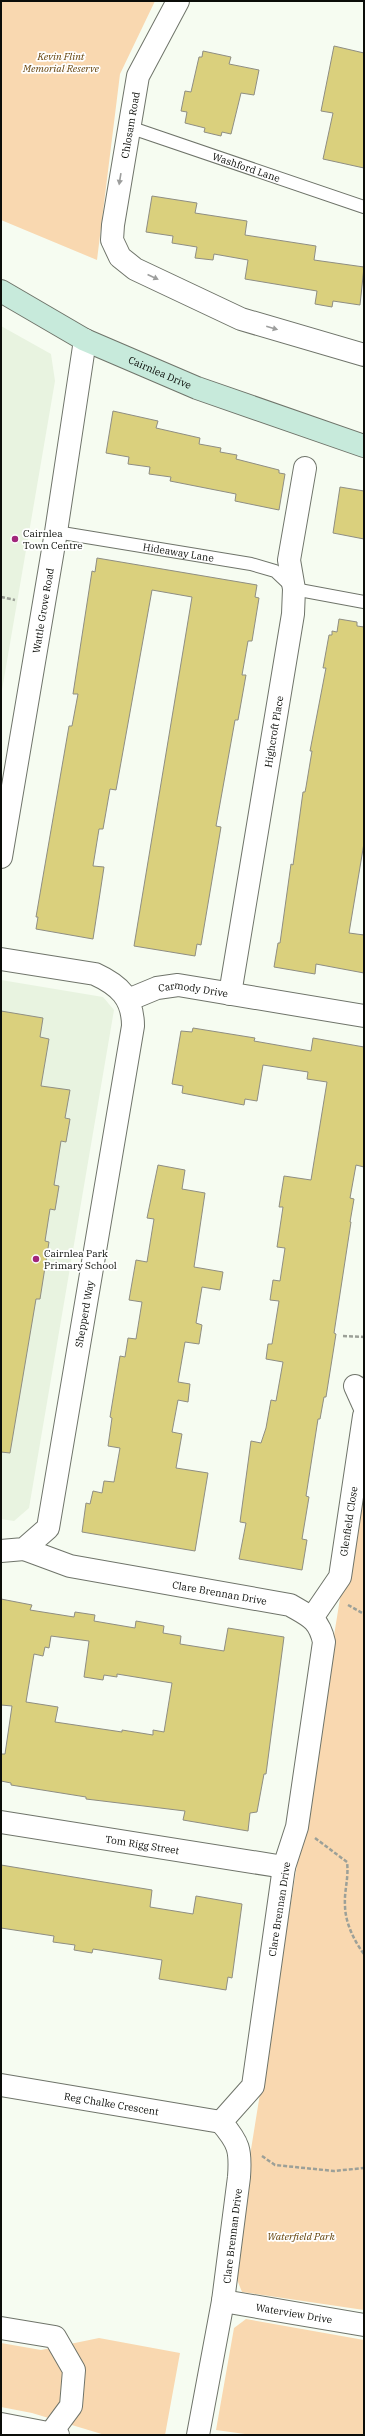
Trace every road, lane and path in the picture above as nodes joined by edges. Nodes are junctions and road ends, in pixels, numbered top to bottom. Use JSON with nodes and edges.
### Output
{"nodes":[{"id":1,"x":178,"y":1,"type":"edge"},
{"id":2,"x":129,"y":127,"type":"junction"},
{"id":3,"x":364,"y":207,"type":"edge"},
{"id":4,"x":1,"y":291,"type":"edge"},
{"id":5,"x":85,"y":340,"type":"junction"},
{"id":6,"x":364,"y":355,"type":"edge"},
{"id":7,"x":329,"y":434,"type":"junction"},
{"id":8,"x":364,"y":438,"type":"edge"},
{"id":9,"x":364,"y":446,"type":"edge"},
{"id":10,"x":305,"y":468,"type":"dead end"},
{"id":11,"x":56,"y":532,"type":"junction"},
{"id":12,"x":294,"y":589,"type":"junction"},
{"id":13,"x":1,"y":597,"type":"edge"},
{"id":14,"x":15,"y":600,"type":"dead end"},
{"id":15,"x":364,"y":602,"type":"edge"},
{"id":16,"x":1,"y":857,"type":"edge"},
{"id":17,"x":1,"y":944,"type":"edge"},
{"id":18,"x":1,"y":959,"type":"edge"},
{"id":19,"x":34,"y":963,"type":"junction"},
{"id":20,"x":230,"y":994,"type":"junction"},
{"id":21,"x":128,"y":1000,"type":"junction"},
{"id":22,"x":364,"y":1016,"type":"edge"},
{"id":23,"x":343,"y":1336,"type":"dead end"},
{"id":24,"x":364,"y":1337,"type":"edge"},
{"id":25,"x":355,"y":1386,"type":"dead end"},
{"id":26,"x":364,"y":1406,"type":"edge"},
{"id":27,"x":364,"y":1416,"type":"edge"},
{"id":28,"x":24,"y":1549,"type":"junction"},
{"id":29,"x":1,"y":1551,"type":"edge"},
{"id":30,"x":312,"y":1618,"type":"junction"},
{"id":31,"x":1,"y":1822,"type":"edge"},
{"id":32,"x":297,"y":1828,"type":"junction"},
{"id":33,"x":284,"y":1867,"type":"junction"},
{"id":34,"x":364,"y":1954,"type":"edge"},
{"id":35,"x":1,"y":2085,"type":"edge"},
{"id":36,"x":221,"y":2122,"type":"junction"},
{"id":37,"x":236,"y":2139,"type":"junction"},
{"id":38,"x":364,"y":2168,"type":"edge"},
{"id":39,"x":223,"y":2301,"type":"junction"},
{"id":40,"x":364,"y":2325,"type":"edge"},
{"id":41,"x":1,"y":2328,"type":"edge"},
{"id":42,"x":1,"y":2424,"type":"edge"},
{"id":43,"x":54,"y":2434,"type":"edge"},
{"id":44,"x":198,"y":2435,"type":"edge"}],
"edges":[{"from":1,"to":2,"type":"street","name":"Chlosam Road"},
{"from":2,"to":3,"type":"lane","name":"Washford Lane"},
{"from":2,"to":6,"type":"street","name":"Chlosam Road","one_way":true},
{"from":4,"to":5,"type":"street","name":"Cairnlea Drive"},
{"from":5,"to":7,"type":"street","name":"Cairnlea Drive"},
{"from":5,"to":11,"type":"street","name":"Wattle Grove Road"},
{"from":7,"to":8,"type":"street","name":"Cairnlea Drive"},
{"from":7,"to":9,"type":"street","name":"Cairnlea Drive"},
{"from":10,"to":12,"type":"street","name":"Highcroft Place"},
{"from":11,"to":12,"type":"lane","name":"Hideaway Lane"},
{"from":11,"to":16,"type":"street","name":"Wattle Grove Road"},
{"from":12,"to":15,"type":"lane"},
{"from":12,"to":20,"type":"street","name":"Highcroft Place"},
{"from":13,"to":14,"type":"path"},
{"from":17,"to":19,"type":"street"},
{"from":18,"to":19,"type":"street"},
{"from":19,"to":21,"type":"street"},
{"from":20,"to":21,"type":"street","name":"Carmody Drive"},
{"from":20,"to":22,"type":"street","name":"Carmody Drive"},
{"from":21,"to":28,"type":"street","name":"Shepperd Way"},
{"from":23,"to":24,"type":"path"},
{"from":25,"to":26,"type":"street"},
{"from":27,"to":30,"type":"street","name":"Glenfield Close"},
{"from":28,"to":29,"type":"street"},
{"from":28,"to":30,"type":"street","name":"Clare Brennan Drive"},
{"from":30,"to":32,"type":"street","name":"Clare Brennan Drive"},
{"from":31,"to":33,"type":"street","name":"Tom Rigg Street"},
{"from":32,"to":33,"type":"street","name":"Clare Brennan Drive"},
{"from":32,"to":34,"type":"path"},
{"from":33,"to":36,"type":"street","name":"Clare Brennan Drive"},
{"from":35,"to":36,"type":"street","name":"Reg Chalke Crescent"},
{"from":36,"to":37,"type":"street","name":"Clare Brennan Drive"},
{"from":37,"to":38,"type":"path"},
{"from":37,"to":39,"type":"street","name":"Clare Brennan Drive"},
{"from":39,"to":40,"type":"street","name":"Waterview Drive"},
{"from":39,"to":44,"type":"street","name":"Clare Brennan Drive"},
{"from":41,"to":43,"type":"street"},
{"from":42,"to":43,"type":"street"}]}
